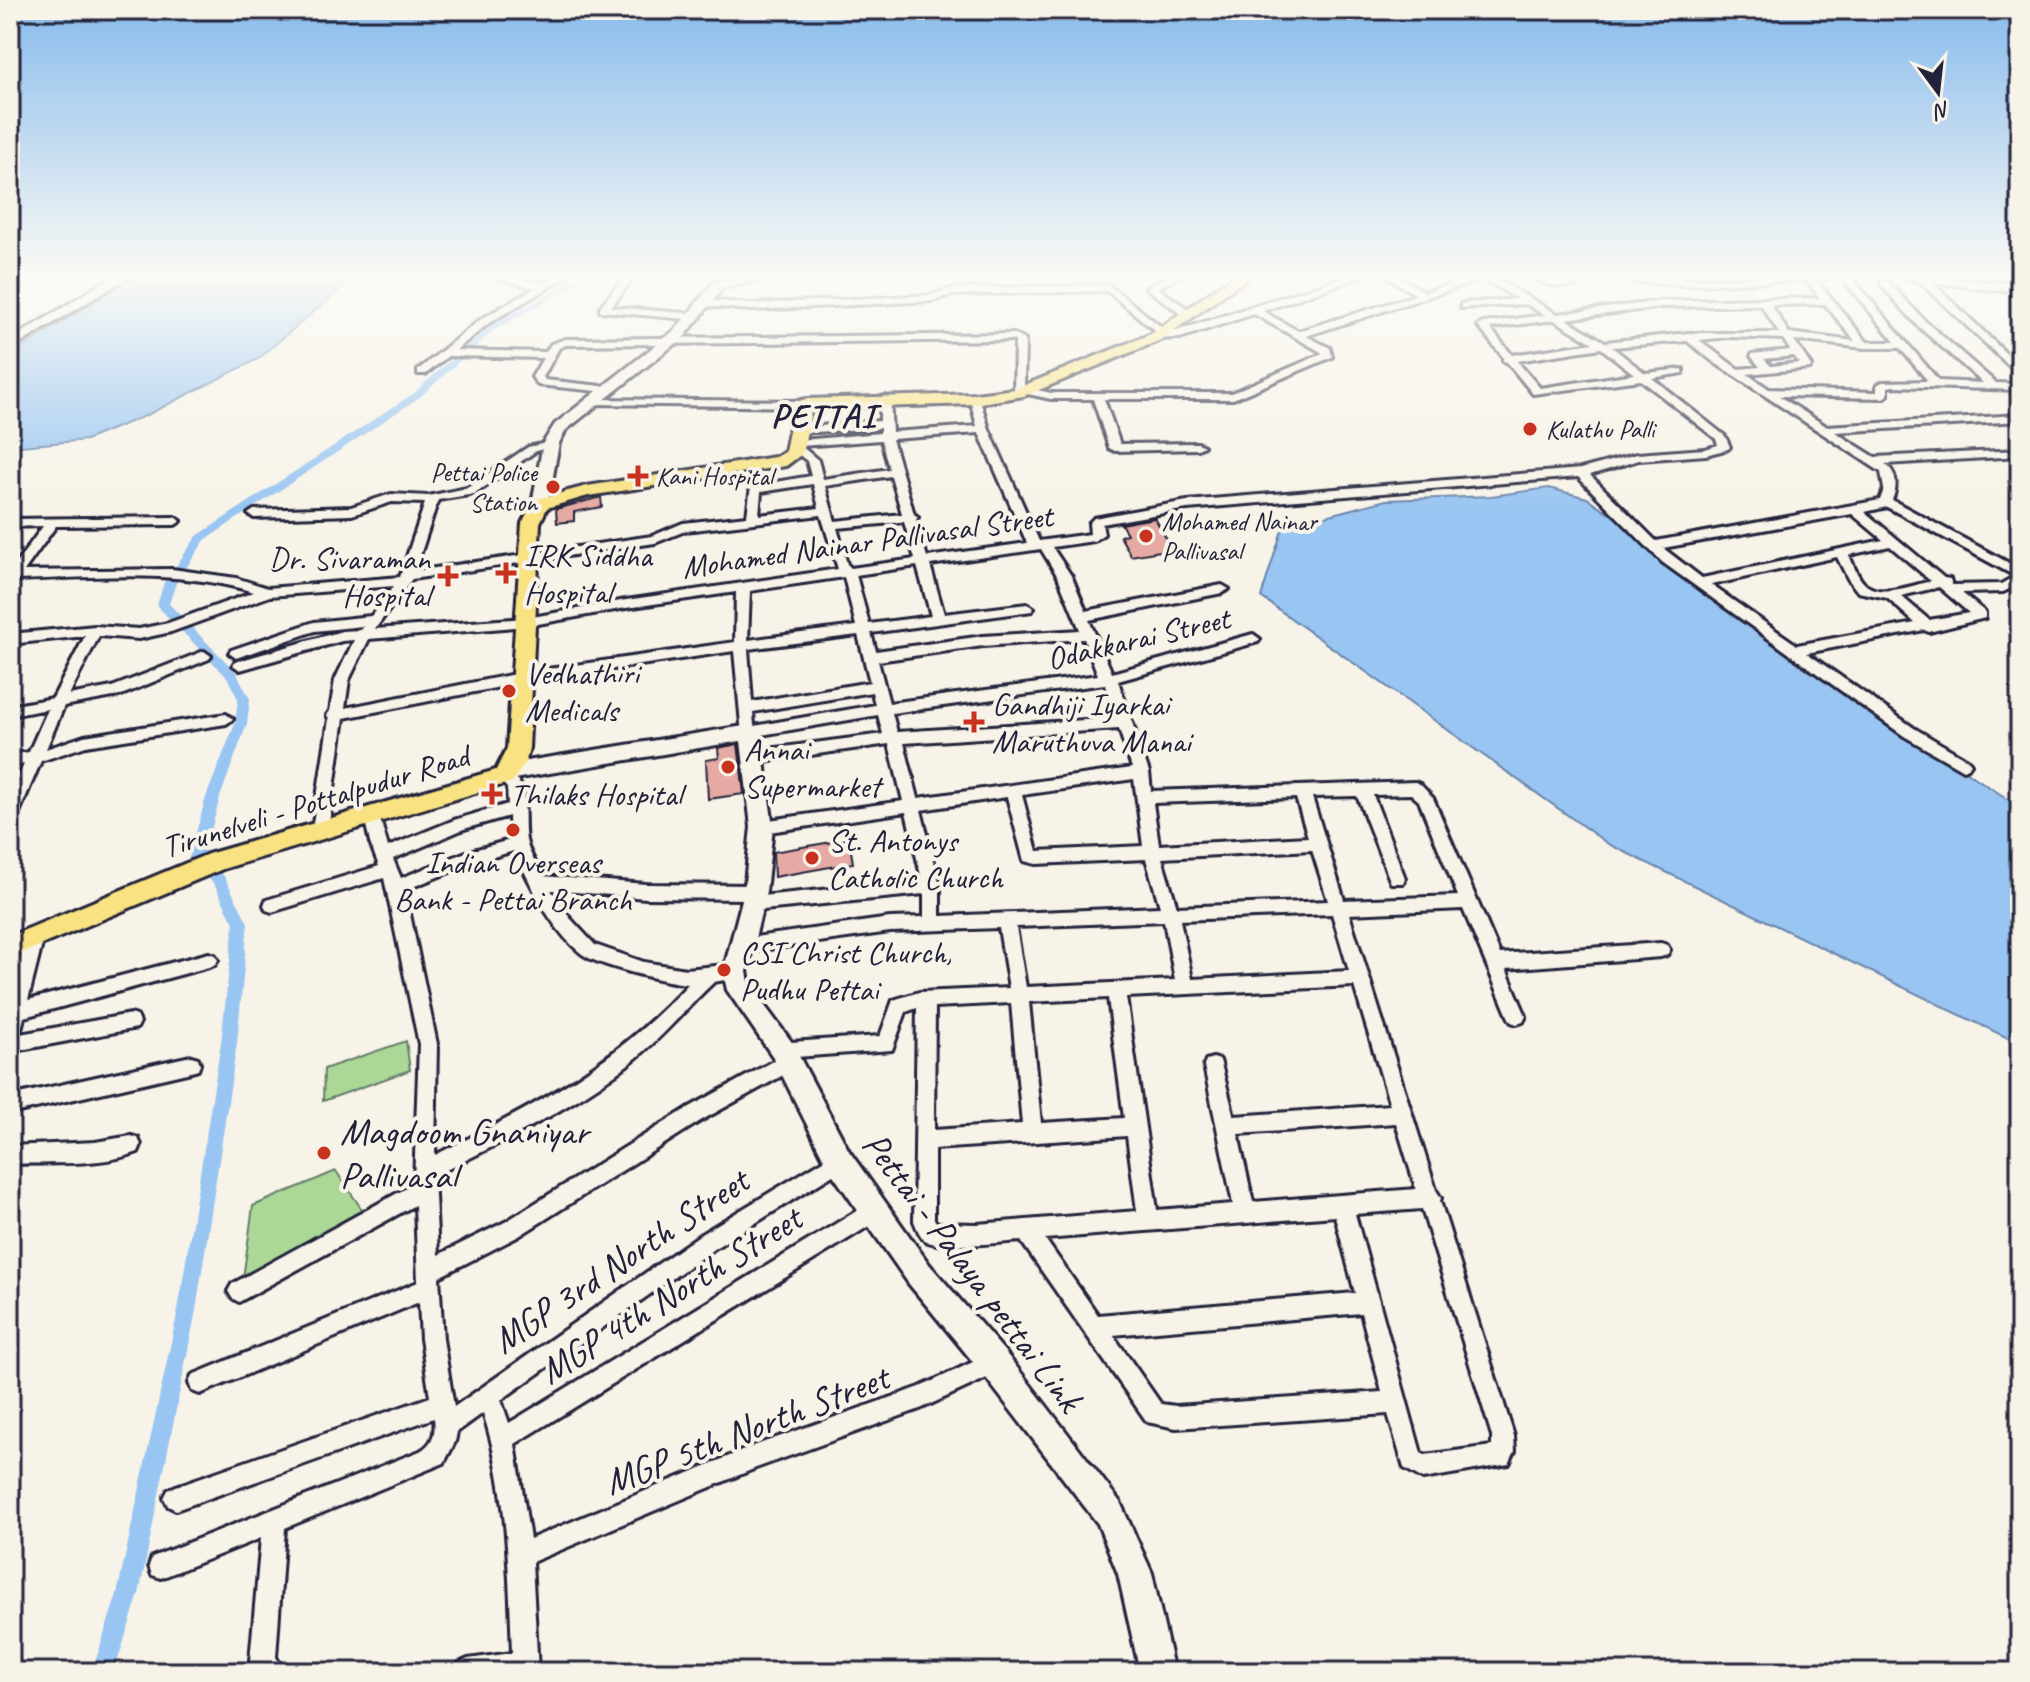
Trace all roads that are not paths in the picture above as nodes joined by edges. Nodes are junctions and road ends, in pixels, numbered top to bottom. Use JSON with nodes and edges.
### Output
{"nodes":[{"id":1,"x":450,"y":354,"type":"edge"},
{"id":2,"x":516,"y":354,"type":"edge"},
{"id":3,"x":653,"y":354,"type":"edge"},
{"id":4,"x":1021,"y":354,"type":"edge"},
{"id":5,"x":1112,"y":354,"type":"edge"},
{"id":6,"x":1328,"y":354,"type":"edge"},
{"id":7,"x":1504,"y":354,"type":"edge"},
{"id":8,"x":1538,"y":354,"type":"edge"},
{"id":9,"x":1615,"y":354,"type":"edge"},
{"id":10,"x":1714,"y":354,"type":"edge"},
{"id":11,"x":1777,"y":354,"type":"edge"},
{"id":12,"x":1798,"y":354,"type":"edge"},
{"id":13,"x":1913,"y":354,"type":"edge"},
{"id":14,"x":1957,"y":354,"type":"edge"},
{"id":15,"x":2001,"y":354,"type":"edge"},
{"id":16,"x":550,"y":355,"type":"joint"},
{"id":17,"x":1507,"y":359,"type":"junction"},
{"id":18,"x":1767,"y":368,"type":"junction"},
{"id":19,"x":1679,"y":371,"type":"dead end"},
{"id":20,"x":422,"y":372,"type":"dead end"},
{"id":21,"x":1738,"y":372,"type":"junction"},
{"id":22,"x":2020,"y":373,"type":"edge"},
{"id":23,"x":1643,"y":377,"type":"junction"},
{"id":24,"x":1936,"y":384,"type":"junction"},
{"id":25,"x":1992,"y":385,"type":"junction"},
{"id":26,"x":2020,"y":387,"type":"edge"},
{"id":27,"x":607,"y":389,"type":"junction"},
{"id":28,"x":1768,"y":391,"type":"junction"},
{"id":29,"x":1021,"y":392,"type":"junction"},
{"id":30,"x":1098,"y":397,"type":"junction"},
{"id":31,"x":885,"y":399,"type":"junction"},
{"id":32,"x":975,"y":399,"type":"junction"},
{"id":33,"x":593,"y":402,"type":"junction"},
{"id":34,"x":807,"y":404,"type":"junction"},
{"id":35,"x":2020,"y":418,"type":"edge"},
{"id":36,"x":883,"y":424,"type":"junction"},
{"id":37,"x":983,"y":429,"type":"junction"},
{"id":38,"x":1826,"y":429,"type":"junction"},
{"id":39,"x":886,"y":438,"type":"junction"},
{"id":40,"x":797,"y":440,"type":"junction"},
{"id":41,"x":551,"y":443,"type":"junction"},
{"id":42,"x":1198,"y":446,"type":"dead end"},
{"id":43,"x":2019,"y":454,"type":"edge"},
{"id":44,"x":1874,"y":461,"type":"junction"},
{"id":45,"x":896,"y":472,"type":"junction"},
{"id":46,"x":1581,"y":473,"type":"junction"},
{"id":47,"x":818,"y":481,"type":"junction"},
{"id":48,"x":432,"y":500,"type":"junction"},
{"id":49,"x":1887,"y":502,"type":"junction"},
{"id":50,"x":540,"y":504,"type":"junction"},
{"id":51,"x":1854,"y":509,"type":"junction"},
{"id":52,"x":254,"y":514,"type":"dead end"},
{"id":53,"x":912,"y":517,"type":"junction"},
{"id":54,"x":829,"y":518,"type":"junction"},
{"id":55,"x":753,"y":519,"type":"junction"},
{"id":56,"x":175,"y":521,"type":"dead end"},
{"id":57,"x":53,"y":522,"type":"junction"},
{"id":58,"x":10,"y":523,"type":"edge"},
{"id":59,"x":1894,"y":541,"type":"junction"},
{"id":60,"x":1655,"y":545,"type":"junction"},
{"id":61,"x":1040,"y":546,"type":"junction"},
{"id":62,"x":1842,"y":554,"type":"junction"},
{"id":63,"x":529,"y":557,"type":"junction"},
{"id":64,"x":923,"y":561,"type":"junction"},
{"id":65,"x":849,"y":573,"type":"junction"},
{"id":66,"x":2020,"y":576,"type":"edge"},
{"id":67,"x":11,"y":578,"type":"edge"},
{"id":68,"x":406,"y":579,"type":"junction"},
{"id":69,"x":1700,"y":583,"type":"junction"},
{"id":70,"x":1949,"y":586,"type":"junction"},
{"id":71,"x":743,"y":588,"type":"junction"},
{"id":72,"x":1222,"y":589,"type":"dead end"},
{"id":73,"x":268,"y":592,"type":"junction"},
{"id":74,"x":1890,"y":594,"type":"junction"},
{"id":75,"x":1027,"y":608,"type":"dead end"},
{"id":76,"x":1080,"y":617,"type":"junction"},
{"id":77,"x":939,"y":619,"type":"junction"},
{"id":78,"x":375,"y":620,"type":"junction"},
{"id":79,"x":527,"y":622,"type":"junction"},
{"id":80,"x":1929,"y":627,"type":"junction"},
{"id":81,"x":864,"y":629,"type":"junction"},
{"id":82,"x":95,"y":631,"type":"junction"},
{"id":83,"x":364,"y":634,"type":"junction"},
{"id":84,"x":1088,"y":634,"type":"junction"},
{"id":85,"x":10,"y":639,"type":"edge"},
{"id":86,"x":1253,"y":639,"type":"dead end"},
{"id":87,"x":741,"y":644,"type":"junction"},
{"id":88,"x":1796,"y":650,"type":"junction"},
{"id":89,"x":204,"y":656,"type":"dead end"},
{"id":90,"x":870,"y":657,"type":"junction"},
{"id":91,"x":520,"y":678,"type":"junction"},
{"id":92,"x":1108,"y":679,"type":"junction"},
{"id":93,"x":878,"y":686,"type":"junction"},
{"id":94,"x":57,"y":705,"type":"junction"},
{"id":95,"x":10,"y":706,"type":"edge"},
{"id":96,"x":883,"y":709,"type":"junction"},
{"id":97,"x":334,"y":715,"type":"junction"},
{"id":98,"x":226,"y":719,"type":"dead end"},
{"id":99,"x":1126,"y":723,"type":"junction"},
{"id":100,"x":749,"y":732,"type":"junction"},
{"id":101,"x":893,"y":738,"type":"junction"},
{"id":102,"x":34,"y":757,"type":"junction"},
{"id":103,"x":10,"y":761,"type":"edge"},
{"id":104,"x":1963,"y":764,"type":"dead end"},
{"id":105,"x":1141,"y":772,"type":"junction"},
{"id":106,"x":506,"y":774,"type":"junction"},
{"id":107,"x":1362,"y":788,"type":"junction"},
{"id":108,"x":1013,"y":790,"type":"junction"},
{"id":109,"x":1302,"y":791,"type":"junction"},
{"id":110,"x":1144,"y":797,"type":"junction"},
{"id":111,"x":911,"y":804,"type":"junction"},
{"id":112,"x":515,"y":808,"type":"junction"},
{"id":113,"x":10,"y":815,"type":"edge"},
{"id":114,"x":372,"y":816,"type":"junction"},
{"id":115,"x":762,"y":827,"type":"junction"},
{"id":116,"x":320,"y":830,"type":"junction"},
{"id":117,"x":1320,"y":843,"type":"junction"},
{"id":118,"x":518,"y":844,"type":"junction"},
{"id":119,"x":1152,"y":853,"type":"junction"},
{"id":120,"x":389,"y":871,"type":"junction"},
{"id":121,"x":1397,"y":878,"type":"dead end"},
{"id":122,"x":540,"y":882,"type":"junction"},
{"id":123,"x":932,"y":886,"type":"junction"},
{"id":124,"x":754,"y":898,"type":"junction"},
{"id":125,"x":1469,"y":902,"type":"junction"},
{"id":126,"x":272,"y":905,"type":"dead end"},
{"id":127,"x":1341,"y":908,"type":"junction"},
{"id":128,"x":1171,"y":916,"type":"junction"},
{"id":129,"x":1006,"y":921,"type":"junction"},
{"id":130,"x":932,"y":924,"type":"junction"},
{"id":131,"x":35,"y":936,"type":"junction"},
{"id":132,"x":10,"y":947,"type":"edge"},
{"id":133,"x":1661,"y":950,"type":"dead end"},
{"id":134,"x":209,"y":960,"type":"dead end"},
{"id":135,"x":1494,"y":962,"type":"junction"},
{"id":136,"x":728,"y":964,"type":"junction"},
{"id":137,"x":1362,"y":978,"type":"junction"},
{"id":138,"x":1185,"y":988,"type":"junction"},
{"id":139,"x":1116,"y":992,"type":"junction"},
{"id":140,"x":1019,"y":995,"type":"junction"},
{"id":141,"x":926,"y":1000,"type":"junction"},
{"id":142,"x":14,"y":1012,"type":"edge"},
{"id":143,"x":1517,"y":1016,"type":"dead end"},
{"id":144,"x":131,"y":1022,"type":"dead end"},
{"id":145,"x":10,"y":1037,"type":"edge"},
{"id":146,"x":10,"y":1044,"type":"edge"},
{"id":147,"x":786,"y":1055,"type":"junction"},
{"id":148,"x":191,"y":1064,"type":"dead end"},
{"id":149,"x":1213,"y":1066,"type":"dead end"},
{"id":150,"x":10,"y":1105,"type":"edge"},
{"id":151,"x":1404,"y":1113,"type":"junction"},
{"id":152,"x":1136,"y":1126,"type":"junction"},
{"id":153,"x":1227,"y":1126,"type":"junction"},
{"id":154,"x":1032,"y":1132,"type":"junction"},
{"id":155,"x":924,"y":1140,"type":"junction"},
{"id":156,"x":131,"y":1145,"type":"dead end"},
{"id":157,"x":10,"y":1155,"type":"edge"},
{"id":158,"x":839,"y":1160,"type":"junction"},
{"id":159,"x":425,"y":1180,"type":"junction"},
{"id":160,"x":1431,"y":1198,"type":"junction"},
{"id":161,"x":1342,"y":1205,"type":"junction"},
{"id":162,"x":875,"y":1211,"type":"junction"},
{"id":163,"x":1245,"y":1212,"type":"junction"},
{"id":164,"x":1148,"y":1220,"type":"junction"},
{"id":165,"x":1026,"y":1230,"type":"junction"},
{"id":166,"x":430,"y":1279,"type":"junction"},
{"id":167,"x":239,"y":1291,"type":"dead end"},
{"id":168,"x":1369,"y":1302,"type":"junction"},
{"id":169,"x":1091,"y":1326,"type":"junction"},
{"id":170,"x":994,"y":1363,"type":"junction"},
{"id":171,"x":200,"y":1383,"type":"dead end"},
{"id":172,"x":488,"y":1394,"type":"junction"},
{"id":173,"x":1395,"y":1402,"type":"junction"},
{"id":174,"x":443,"y":1416,"type":"junction"},
{"id":175,"x":503,"y":1439,"type":"junction"},
{"id":176,"x":176,"y":1498,"type":"dead end"},
{"id":177,"x":274,"y":1521,"type":"junction"},
{"id":178,"x":520,"y":1555,"type":"junction"},
{"id":179,"x":161,"y":1566,"type":"dead end"},
{"id":180,"x":525,"y":1668,"type":"edge"},
{"id":181,"x":272,"y":1672,"type":"edge"},
{"id":182,"x":468,"y":1672,"type":"edge"},
{"id":183,"x":1157,"y":1672,"type":"edge"}],
"edges":[{"from":1,"to":20,"type":"street"},
{"from":2,"to":16,"type":"street"},
{"from":3,"to":27,"type":"street"},
{"from":4,"to":29,"type":"street"},
{"from":5,"to":29,"type":"main road"},
{"from":6,"to":30,"type":"street"},
{"from":7,"to":17,"type":"street"},
{"from":8,"to":17,"type":"street"},
{"from":9,"to":23,"type":"street"},
{"from":10,"to":21,"type":"street"},
{"from":11,"to":18,"type":"street"},
{"from":12,"to":18,"type":"street"},
{"from":13,"to":24,"type":"street"},
{"from":14,"to":25,"type":"street"},
{"from":15,"to":22,"type":"street"},
{"from":16,"to":27,"type":"street"},
{"from":17,"to":23,"type":"street"},
{"from":18,"to":21,"type":"street"},
{"from":19,"to":23,"type":"street"},
{"from":21,"to":28,"type":"street"},
{"from":23,"to":46,"type":"street"},
{"from":24,"to":25,"type":"street"},
{"from":24,"to":28,"type":"street"},
{"from":25,"to":26,"type":"street"},
{"from":27,"to":33,"type":"street"},
{"from":28,"to":38,"type":"street"},
{"from":29,"to":30,"type":"street"},
{"from":29,"to":32,"type":"main road"},
{"from":30,"to":42,"type":"street"},
{"from":31,"to":32,"type":"main road"},
{"from":31,"to":34,"type":"main road"},
{"from":31,"to":36,"type":"street"},
{"from":32,"to":37,"type":"street"},
{"from":33,"to":34,"type":"street"},
{"from":33,"to":41,"type":"street"},
{"from":34,"to":40,"type":"main road"},
{"from":35,"to":38,"type":"street"},
{"from":36,"to":39,"type":"street"},
{"from":36,"to":40,"type":"street"},
{"from":37,"to":39,"type":"street"},
{"from":37,"to":61,"type":"street"},
{"from":38,"to":44,"type":"street"},
{"from":39,"to":40,"type":"street"},
{"from":39,"to":45,"type":"street"},
{"from":40,"to":47,"type":"street"},
{"from":40,"to":50,"type":"main road"},
{"from":41,"to":48,"type":"street"},
{"from":41,"to":50,"type":"street"},
{"from":43,"to":44,"type":"street"},
{"from":44,"to":49,"type":"street"},
{"from":45,"to":47,"type":"street"},
{"from":45,"to":53,"type":"street"},
{"from":46,"to":60,"type":"street"},
{"from":46,"to":61,"type":"street","name":"Mohamed Nainar Pallivasal Street"},
{"from":47,"to":54,"type":"street"},
{"from":47,"to":55,"type":"street"},
{"from":48,"to":52,"type":"street"},
{"from":48,"to":68,"type":"street"},
{"from":49,"to":51,"type":"street"},
{"from":49,"to":66,"type":"street"},
{"from":50,"to":63,"type":"main road","name":"Tirunelveli - Pottalpudur Road"},
{"from":51,"to":59,"type":"street"},
{"from":51,"to":60,"type":"street"},
{"from":53,"to":54,"type":"street"},
{"from":53,"to":64,"type":"street"},
{"from":54,"to":55,"type":"street"},
{"from":54,"to":65,"type":"street"},
{"from":55,"to":63,"type":"street"},
{"from":56,"to":57,"type":"street"},
{"from":57,"to":58,"type":"street"},
{"from":57,"to":67,"type":"street"},
{"from":59,"to":62,"type":"street"},
{"from":59,"to":70,"type":"street"},
{"from":60,"to":69,"type":"street"},
{"from":61,"to":64,"type":"street","name":"Mohamed Nainar Pallivasal Street"},
{"from":61,"to":76,"type":"street"},
{"from":62,"to":69,"type":"street"},
{"from":62,"to":74,"type":"street"},
{"from":63,"to":68,"type":"street"},
{"from":63,"to":79,"type":"main road","name":"Tirunelveli - Pottalpudur Road"},
{"from":64,"to":65,"type":"street","name":"Mohamed Nainar Pallivasal Street"},
{"from":64,"to":77,"type":"street"},
{"from":65,"to":71,"type":"street","name":"Mohamed Nainar Pallivasal Street"},
{"from":65,"to":81,"type":"street"},
{"from":66,"to":70,"type":"street"},
{"from":67,"to":73,"type":"street"},
{"from":68,"to":73,"type":"street"},
{"from":68,"to":78,"type":"street"},
{"from":69,"to":88,"type":"street"},
{"from":70,"to":74,"type":"street"},
{"from":70,"to":80,"type":"street"},
{"from":71,"to":79,"type":"street","name":"Mohamed Nainar Pallivasal Street"},
{"from":71,"to":87,"type":"street"},
{"from":72,"to":76,"type":"street"},
{"from":73,"to":82,"type":"street"},
{"from":74,"to":80,"type":"street"},
{"from":75,"to":77,"type":"street"},
{"from":76,"to":84,"type":"street"},
{"from":77,"to":81,"type":"street"},
{"from":78,"to":83,"type":"street"},
{"from":78,"to":83,"type":"street","name":"Mohamed Nainar Pallivasal Street"},
{"from":79,"to":83,"type":"street","name":"Mohamed Nainar Pallivasal Street"},
{"from":79,"to":91,"type":"main road","name":"Tirunelveli - Pottalpudur Road"},
{"from":80,"to":88,"type":"street"},
{"from":81,"to":87,"type":"street"},
{"from":81,"to":90,"type":"street"},
{"from":82,"to":85,"type":"street"},
{"from":82,"to":94,"type":"street"},
{"from":83,"to":97,"type":"street"},
{"from":84,"to":90,"type":"street"},
{"from":84,"to":92,"type":"street"},
{"from":86,"to":92,"type":"street","name":"Odakkarai Street"},
{"from":87,"to":91,"type":"street"},
{"from":87,"to":100,"type":"street"},
{"from":88,"to":104,"type":"street"},
{"from":89,"to":94,"type":"street"},
{"from":90,"to":93,"type":"street"},
{"from":91,"to":97,"type":"street"},
{"from":91,"to":106,"type":"main road","name":"Tirunelveli - Pottalpudur Road"},
{"from":92,"to":96,"type":"street","name":"Odakkarai Street"},
{"from":92,"to":99,"type":"street"},
{"from":93,"to":96,"type":"street"},
{"from":93,"to":100,"type":"street"},
{"from":94,"to":95,"type":"street"},
{"from":94,"to":102,"type":"street"},
{"from":96,"to":100,"type":"street","name":"Odakkarai Street"},
{"from":96,"to":101,"type":"street"},
{"from":97,"to":116,"type":"street"},
{"from":98,"to":102,"type":"street"},
{"from":99,"to":101,"type":"street"},
{"from":99,"to":105,"type":"street"},
{"from":100,"to":101,"type":"street"},
{"from":100,"to":106,"type":"street"},
{"from":100,"to":115,"type":"street"},
{"from":101,"to":111,"type":"street"},
{"from":102,"to":103,"type":"street"},
{"from":102,"to":113,"type":"street"},
{"from":105,"to":108,"type":"street"},
{"from":105,"to":110,"type":"street"},
{"from":106,"to":112,"type":"street"},
{"from":106,"to":114,"type":"main road","name":"Tirunelveli - Pottalpudur Road"},
{"from":107,"to":109,"type":"street"},
{"from":107,"to":121,"type":"street"},
{"from":107,"to":125,"type":"street"},
{"from":108,"to":111,"type":"street"},
{"from":108,"to":119,"type":"street"},
{"from":109,"to":110,"type":"street"},
{"from":109,"to":117,"type":"street"},
{"from":110,"to":119,"type":"street"},
{"from":111,"to":115,"type":"street"},
{"from":111,"to":123,"type":"street"},
{"from":112,"to":118,"type":"street"},
{"from":112,"to":120,"type":"street"},
{"from":114,"to":116,"type":"main road","name":"Tirunelveli - Pottalpudur Road"},
{"from":114,"to":120,"type":"street"},
{"from":115,"to":124,"type":"street"},
{"from":116,"to":131,"type":"main road","name":"Tirunelveli - Pottalpudur Road"},
{"from":117,"to":119,"type":"street"},
{"from":117,"to":127,"type":"street"},
{"from":118,"to":120,"type":"street"},
{"from":118,"to":122,"type":"street"},
{"from":119,"to":128,"type":"street"},
{"from":120,"to":126,"type":"street"},
{"from":120,"to":159,"type":"street"},
{"from":122,"to":124,"type":"street"},
{"from":122,"to":136,"type":"street"},
{"from":123,"to":124,"type":"street"},
{"from":123,"to":130,"type":"street"},
{"from":124,"to":136,"type":"street"},
{"from":125,"to":127,"type":"street"},
{"from":125,"to":135,"type":"street"},
{"from":127,"to":128,"type":"street"},
{"from":127,"to":137,"type":"street"},
{"from":128,"to":129,"type":"street"},
{"from":128,"to":138,"type":"street"},
{"from":129,"to":130,"type":"street"},
{"from":129,"to":140,"type":"street"},
{"from":130,"to":136,"type":"street"},
{"from":131,"to":132,"type":"main road","name":"Tirunelveli - Pottalpudur Road"},
{"from":131,"to":142,"type":"street"},
{"from":133,"to":135,"type":"street"},
{"from":134,"to":142,"type":"street"},
{"from":135,"to":143,"type":"street"},
{"from":136,"to":147,"type":"street","name":"Pettai - Palaya pettai Link"},
{"from":136,"to":159,"type":"street"},
{"from":137,"to":138,"type":"street"},
{"from":137,"to":151,"type":"street"},
{"from":138,"to":139,"type":"street"},
{"from":139,"to":140,"type":"street"},
{"from":139,"to":152,"type":"street"},
{"from":140,"to":141,"type":"street"},
{"from":140,"to":154,"type":"street"},
{"from":141,"to":147,"type":"street"},
{"from":141,"to":155,"type":"street"},
{"from":142,"to":145,"type":"street"},
{"from":144,"to":146,"type":"street"},
{"from":147,"to":158,"type":"street","name":"Pettai - Palaya pettai Link"},
{"from":147,"to":166,"type":"street"},
{"from":148,"to":150,"type":"street"},
{"from":149,"to":153,"type":"street"},
{"from":151,"to":153,"type":"street"},
{"from":151,"to":160,"type":"street"},
{"from":152,"to":154,"type":"street"},
{"from":152,"to":164,"type":"street"},
{"from":153,"to":163,"type":"street"},
{"from":154,"to":155,"type":"street"},
{"from":155,"to":165,"type":"street"},
{"from":156,"to":157,"type":"street"},
{"from":158,"to":162,"type":"street","name":"Pettai - Palaya pettai Link"},
{"from":158,"to":172,"type":"street","name":"MGP 3rd North Street"},
{"from":159,"to":166,"type":"street"},
{"from":159,"to":167,"type":"street"},
{"from":160,"to":161,"type":"street"},
{"from":160,"to":173,"type":"street"},
{"from":161,"to":163,"type":"street"},
{"from":161,"to":168,"type":"street"},
{"from":162,"to":170,"type":"street","name":"Pettai - Palaya pettai Link"},
{"from":162,"to":175,"type":"street","name":"MGP 4th North Street"},
{"from":163,"to":164,"type":"street"},
{"from":164,"to":165,"type":"street"},
{"from":165,"to":169,"type":"street"},
{"from":166,"to":171,"type":"street"},
{"from":166,"to":174,"type":"street"},
{"from":168,"to":169,"type":"street"},
{"from":168,"to":173,"type":"street"},
{"from":169,"to":173,"type":"street"},
{"from":170,"to":178,"type":"street","name":"MGP 5th North Street"},
{"from":170,"to":183,"type":"street","name":"Pettai - Palaya pettai Link"},
{"from":172,"to":174,"type":"street","name":"MGP 3rd North Street"},
{"from":172,"to":175,"type":"street"},
{"from":174,"to":176,"type":"street"},
{"from":174,"to":177,"type":"street"},
{"from":175,"to":178,"type":"street"},
{"from":177,"to":179,"type":"street"},
{"from":177,"to":181,"type":"street"},
{"from":178,"to":180,"type":"street"},
{"from":180,"to":182,"type":"street"}]}
